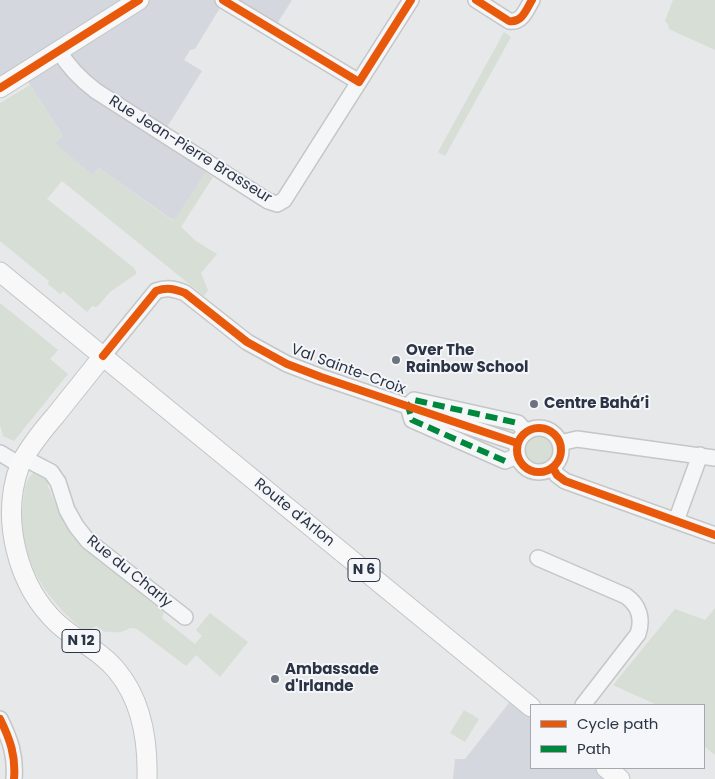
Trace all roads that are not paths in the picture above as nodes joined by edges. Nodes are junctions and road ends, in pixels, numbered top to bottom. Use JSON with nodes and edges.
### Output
{"nodes":[{"id":1,"x":139,"y":0,"type":"edge"},
{"id":2,"x":223,"y":0,"type":"edge"},
{"id":3,"x":411,"y":0,"type":"edge"},
{"id":4,"x":476,"y":0,"type":"edge"},
{"id":5,"x":532,"y":0,"type":"edge"},
{"id":6,"x":59,"y":51,"type":"junction"},
{"id":7,"x":359,"y":82,"type":"junction"},
{"id":8,"x":0,"y":88,"type":"edge"},
{"id":9,"x":0,"y":272,"type":"edge"},
{"id":10,"x":103,"y":356,"type":"junction"},
{"id":11,"x":408,"y":406,"type":"junction"},
{"id":12,"x":560,"y":443,"type":"junction"},
{"id":13,"x":520,"y":444,"type":"junction"},
{"id":14,"x":0,"y":453,"type":"edge"},
{"id":15,"x":711,"y":456,"type":"edge"},
{"id":16,"x":22,"y":461,"type":"junction"},
{"id":17,"x":553,"y":468,"type":"junction"},
{"id":18,"x":676,"y":521,"type":"junction"},
{"id":19,"x":715,"y":535,"type":"edge"},
{"id":20,"x":538,"y":558,"type":"dead end"},
{"id":21,"x":185,"y":617,"type":"dead end"},
{"id":22,"x":584,"y":704,"type":"edge"},
{"id":23,"x":530,"y":706,"type":"edge"},
{"id":24,"x":0,"y":719,"type":"edge"},
{"id":25,"x":607,"y":769,"type":"edge"},
{"id":26,"x":14,"y":779,"type":"edge"},
{"id":27,"x":147,"y":779,"type":"edge"},
{"id":28,"x":620,"y":779,"type":"edge"}],
"edges":[{"from":1,"to":6,"type":"main road"},
{"from":2,"to":7,"type":"street"},
{"from":3,"to":7,"type":"street","name":"Rue Jean-Pierre Brasseur"},
{"from":4,"to":5,"type":"street"},
{"from":6,"to":7,"type":"street","name":"Rue Jean-Pierre Brasseur"},
{"from":6,"to":8,"type":"main road"},
{"from":9,"to":10,"type":"main road","number":"N 6"},
{"from":10,"to":11,"type":"street","name":"Val Sainte-Croix"},
{"from":10,"to":16,"type":"main road","number":"N 12"},
{"from":10,"to":23,"type":"main road","name":"Route d'Arlon","number":"N 6"},
{"from":11,"to":13,"type":"street","name":"Val Sainte-Croix"},
{"from":11,"to":13,"type":"street","name":"Val Sainte-Croix"},
{"from":12,"to":13,"type":"street","name":"Val Sainte-Croix"},
{"from":12,"to":15,"type":"street"},
{"from":12,"to":17,"type":"street"},
{"from":13,"to":17,"type":"street","name":"Val Sainte-Croix"},
{"from":14,"to":16,"type":"street","name":"Rue du Charly"},
{"from":15,"to":18,"type":"street"},
{"from":16,"to":21,"type":"street","name":"Rue du Charly"},
{"from":16,"to":27,"type":"main road","number":"N 12"},
{"from":17,"to":18,"type":"street"},
{"from":18,"to":19,"type":"street"},
{"from":20,"to":22,"type":"street"},
{"from":24,"to":26,"type":"street"},
{"from":25,"to":28,"type":"main road"}]}
